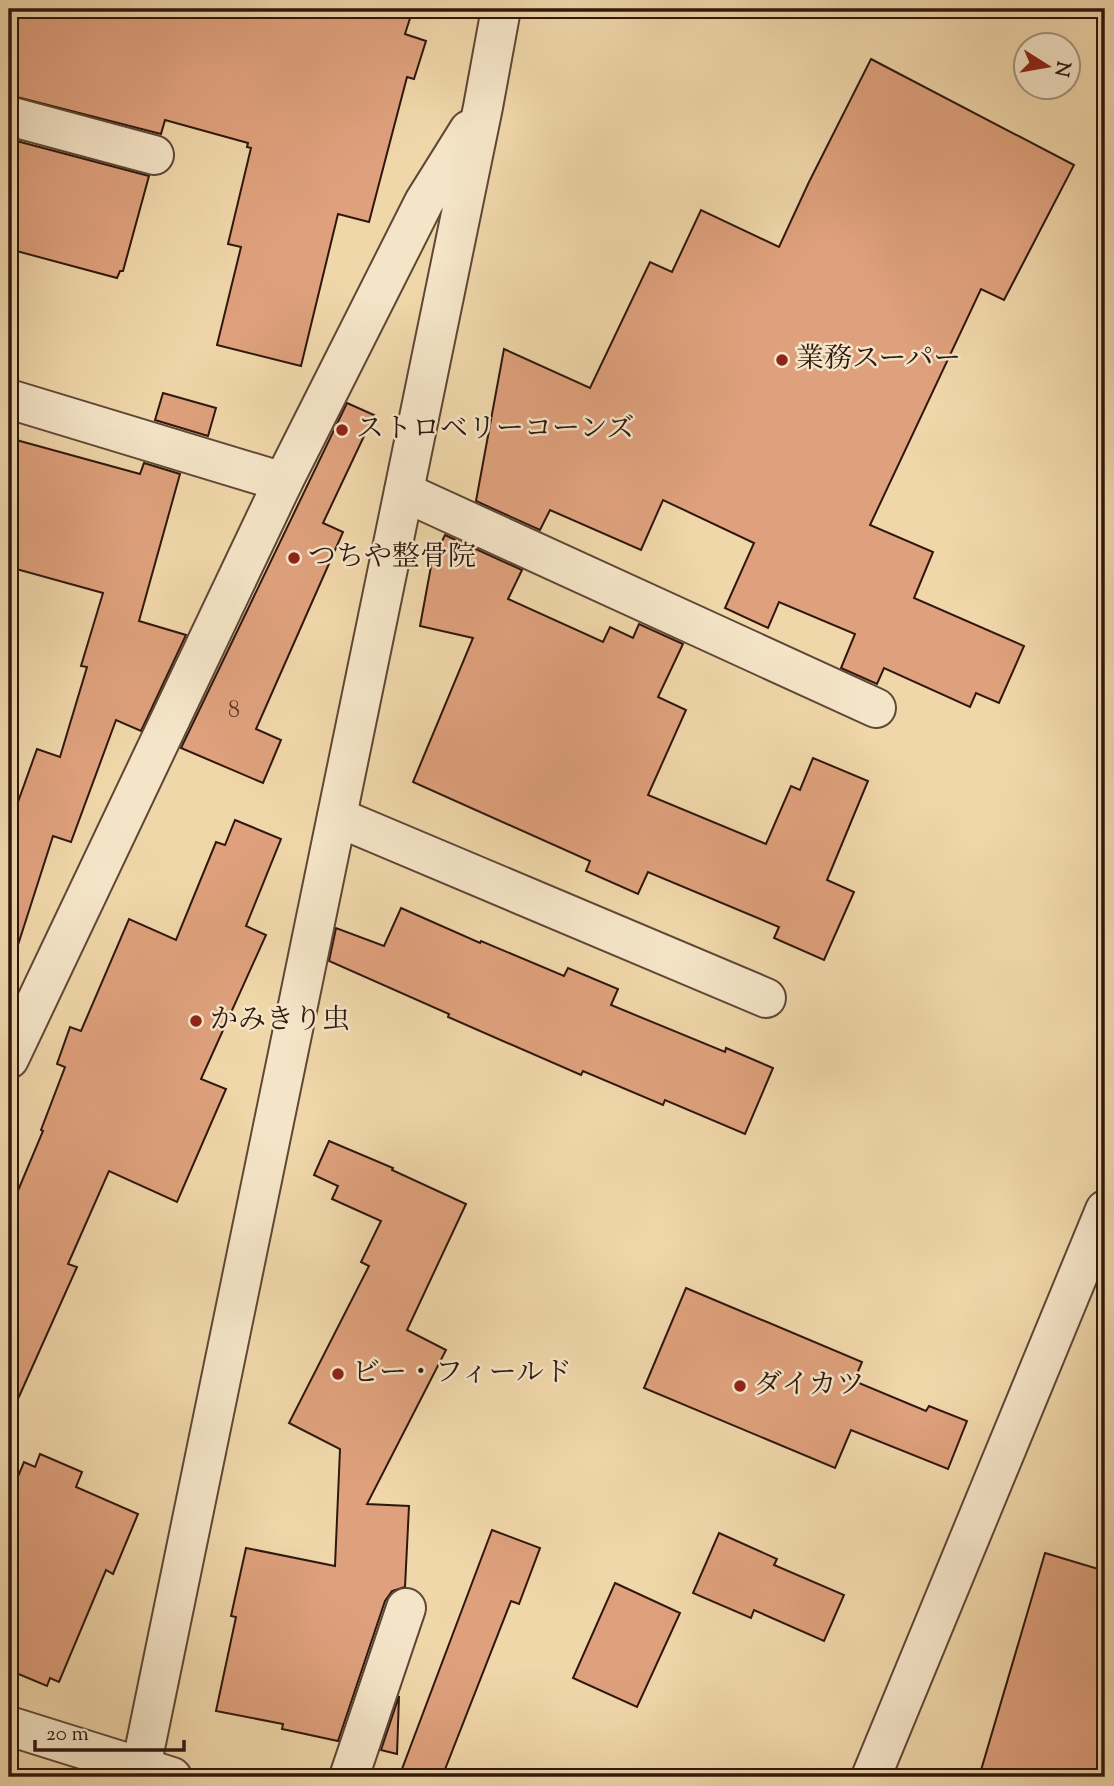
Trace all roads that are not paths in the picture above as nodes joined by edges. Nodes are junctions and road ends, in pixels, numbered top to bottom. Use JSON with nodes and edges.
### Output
{"nodes":[{"id":1,"x":501,"y":9,"type":"edge"},
{"id":2,"x":483,"y":107,"type":"junction"},
{"id":3,"x":9,"y":116,"type":"edge"},
{"id":4,"x":154,"y":155,"type":"dead end"},
{"id":5,"x":9,"y":399,"type":"edge"},
{"id":6,"x":283,"y":481,"type":"junction"},
{"id":7,"x":404,"y":492,"type":"junction"},
{"id":8,"x":876,"y":708,"type":"dead end"},
{"id":9,"x":337,"y":817,"type":"junction"},
{"id":10,"x":766,"y":998,"type":"dead end"},
{"id":11,"x":9,"y":1059,"type":"edge"},
{"id":12,"x":1105,"y":1210,"type":"edge"},
{"id":13,"x":406,"y":1608,"type":"dead end"},
{"id":14,"x":9,"y":1726,"type":"edge"},
{"id":15,"x":151,"y":1774,"type":"edge"},
{"id":16,"x":349,"y":1777,"type":"edge"},
{"id":17,"x":871,"y":1777,"type":"edge"}],
"edges":[{"from":1,"to":2,"type":"street"},
{"from":2,"to":6,"type":"street"},
{"from":2,"to":7,"type":"street"},
{"from":3,"to":4,"type":"street"},
{"from":5,"to":6,"type":"street"},
{"from":6,"to":11,"type":"street"},
{"from":7,"to":8,"type":"street"},
{"from":7,"to":9,"type":"street"},
{"from":9,"to":10,"type":"street"},
{"from":9,"to":15,"type":"street"},
{"from":12,"to":17,"type":"street"},
{"from":13,"to":16,"type":"street"},
{"from":14,"to":15,"type":"street"}]}
